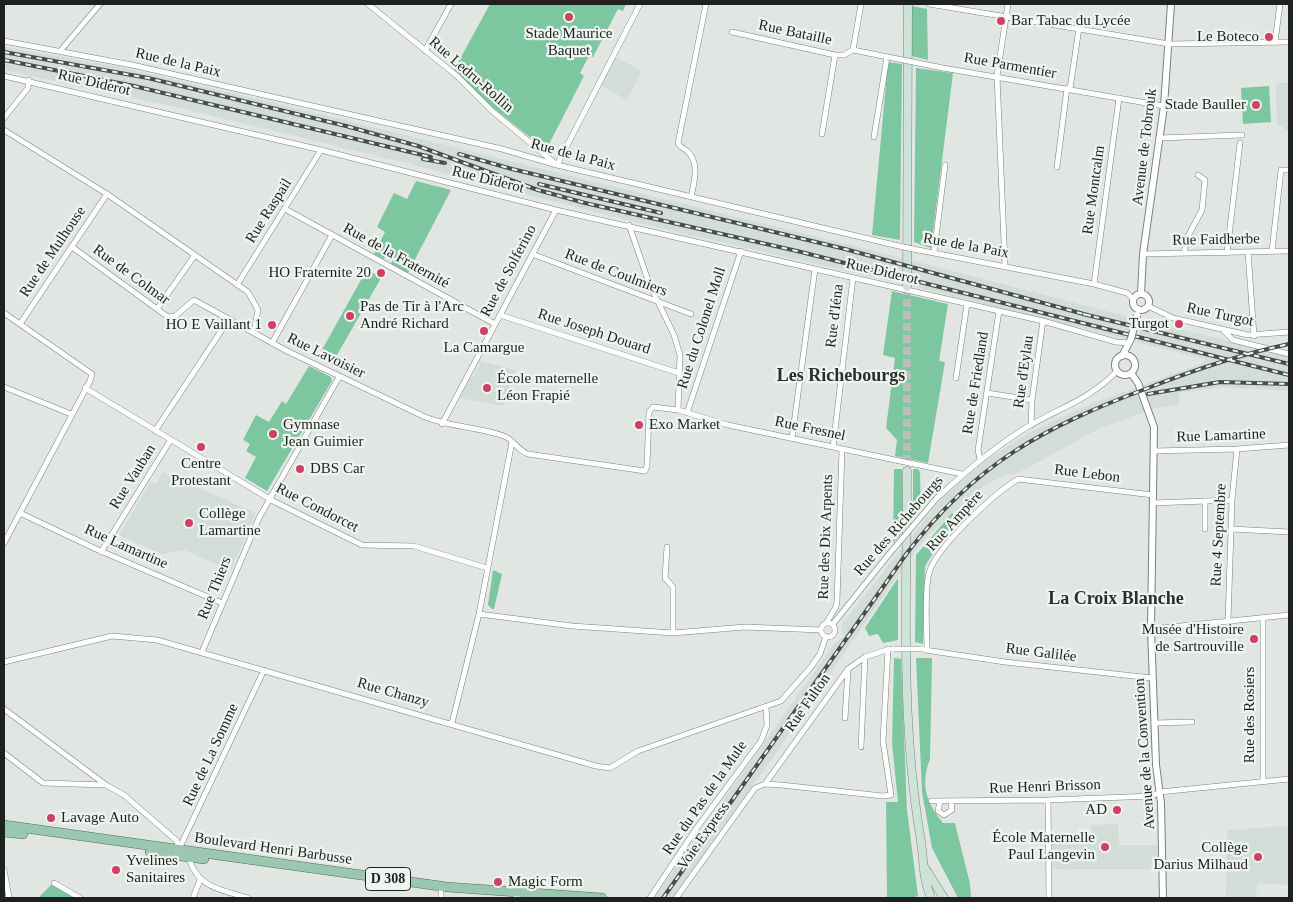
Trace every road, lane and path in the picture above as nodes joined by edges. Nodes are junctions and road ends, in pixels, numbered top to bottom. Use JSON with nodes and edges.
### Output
{"nodes":[{"id":1,"x":100,"y":4,"type":"edge"},
{"id":2,"x":368,"y":4,"type":"edge"},
{"id":3,"x":451,"y":4,"type":"edge"},
{"id":4,"x":640,"y":4,"type":"edge"},
{"id":5,"x":706,"y":4,"type":"edge"},
{"id":6,"x":861,"y":4,"type":"edge"},
{"id":7,"x":908,"y":4,"type":"edge"},
{"id":8,"x":932,"y":4,"type":"edge"},
{"id":9,"x":1008,"y":4,"type":"edge"},
{"id":10,"x":1171,"y":4,"type":"edge"},
{"id":11,"x":1280,"y":4,"type":"edge"},
{"id":12,"x":1006,"y":16,"type":"junction"},
{"id":13,"x":1079,"y":28,"type":"junction"},
{"id":14,"x":732,"y":32,"type":"dead end"},
{"id":15,"x":4,"y":41,"type":"edge"},
{"id":16,"x":1275,"y":42,"type":"junction"},
{"id":17,"x":1289,"y":42,"type":"edge"},
{"id":18,"x":1169,"y":44,"type":"junction"},
{"id":19,"x":61,"y":50,"type":"junction"},
{"id":20,"x":853,"y":50,"type":"junction"},
{"id":21,"x":425,"y":51,"type":"junction"},
{"id":22,"x":835,"y":55,"type":"junction"},
{"id":23,"x":887,"y":57,"type":"junction"},
{"id":24,"x":4,"y":76,"type":"edge"},
{"id":25,"x":997,"y":76,"type":"junction"},
{"id":26,"x":29,"y":80,"type":"junction"},
{"id":27,"x":1069,"y":89,"type":"junction"},
{"id":28,"x":1119,"y":98,"type":"junction"},
{"id":29,"x":1164,"y":106,"type":"junction"},
{"id":30,"x":4,"y":118,"type":"edge"},
{"id":31,"x":4,"y":130,"type":"edge"},
{"id":32,"x":822,"y":134,"type":"dead end"},
{"id":33,"x":1242,"y":135,"type":"dead end"},
{"id":34,"x":874,"y":137,"type":"dead end"},
{"id":35,"x":1159,"y":138,"type":"junction"},
{"id":36,"x":1240,"y":143,"type":"dead end"},
{"id":37,"x":321,"y":150,"type":"junction"},
{"id":38,"x":545,"y":154,"type":"junction"},
{"id":39,"x":540,"y":160,"type":"junction"},
{"id":40,"x":557,"y":165,"type":"junction"},
{"id":41,"x":945,"y":165,"type":"dead end"},
{"id":42,"x":1057,"y":167,"type":"dead end"},
{"id":43,"x":1289,"y":170,"type":"edge"},
{"id":44,"x":1198,"y":175,"type":"dead end"},
{"id":45,"x":107,"y":194,"type":"junction"},
{"id":46,"x":692,"y":197,"type":"junction"},
{"id":47,"x":286,"y":209,"type":"junction"},
{"id":48,"x":556,"y":210,"type":"junction"},
{"id":49,"x":629,"y":225,"type":"junction"},
{"id":50,"x":332,"y":235,"type":"junction"},
{"id":51,"x":72,"y":247,"type":"junction"},
{"id":52,"x":741,"y":251,"type":"junction"},
{"id":53,"x":1272,"y":251,"type":"junction"},
{"id":54,"x":1289,"y":251,"type":"edge"},
{"id":55,"x":934,"y":252,"type":"junction"},
{"id":56,"x":1248,"y":252,"type":"junction"},
{"id":57,"x":1184,"y":253,"type":"junction"},
{"id":58,"x":1227,"y":253,"type":"junction"},
{"id":59,"x":532,"y":254,"type":"junction"},
{"id":60,"x":1143,"y":254,"type":"junction"},
{"id":61,"x":195,"y":255,"type":"junction"},
{"id":62,"x":1005,"y":265,"type":"junction"},
{"id":63,"x":815,"y":269,"type":"junction"},
{"id":64,"x":853,"y":278,"type":"junction"},
{"id":65,"x":1094,"y":284,"type":"junction"},
{"id":66,"x":237,"y":285,"type":"junction"},
{"id":67,"x":907,"y":287,"type":"tunnel mouth"},
{"id":68,"x":1141,"y":294,"type":"junction"},
{"id":69,"x":1133,"y":298,"type":"junction"},
{"id":70,"x":657,"y":302,"type":"junction"},
{"id":71,"x":967,"y":304,"type":"junction"},
{"id":72,"x":1148,"y":306,"type":"junction"},
{"id":73,"x":157,"y":309,"type":"junction"},
{"id":74,"x":999,"y":311,"type":"junction"},
{"id":75,"x":1138,"y":312,"type":"junction"},
{"id":76,"x":4,"y":313,"type":"edge"},
{"id":77,"x":691,"y":314,"type":"dead end"},
{"id":78,"x":500,"y":315,"type":"junction"},
{"id":79,"x":229,"y":319,"type":"junction"},
{"id":80,"x":1043,"y":321,"type":"junction"},
{"id":81,"x":20,"y":324,"type":"junction"},
{"id":82,"x":495,"y":324,"type":"junction"},
{"id":83,"x":1224,"y":331,"type":"junction"},
{"id":84,"x":254,"y":332,"type":"junction"},
{"id":85,"x":1289,"y":332,"type":"edge"},
{"id":86,"x":1254,"y":336,"type":"junction"},
{"id":87,"x":1130,"y":341,"type":"junction"},
{"id":88,"x":272,"y":343,"type":"junction"},
{"id":89,"x":1289,"y":354,"type":"edge"},
{"id":90,"x":1122,"y":356,"type":"junction"},
{"id":91,"x":1130,"y":357,"type":"junction"},
{"id":92,"x":1117,"y":371,"type":"junction"},
{"id":93,"x":680,"y":373,"type":"junction"},
{"id":94,"x":1131,"y":373,"type":"junction"},
{"id":95,"x":339,"y":377,"type":"junction"},
{"id":96,"x":956,"y":378,"type":"dead end"},
{"id":97,"x":4,"y":387,"type":"edge"},
{"id":98,"x":84,"y":388,"type":"junction"},
{"id":99,"x":987,"y":393,"type":"junction"},
{"id":100,"x":1032,"y":400,"type":"junction"},
{"id":101,"x":653,"y":407,"type":"joint"},
{"id":102,"x":678,"y":410,"type":"junction"},
{"id":103,"x":687,"y":413,"type":"junction"},
{"id":104,"x":71,"y":414,"type":"junction"},
{"id":105,"x":442,"y":424,"type":"junction"},
{"id":106,"x":1032,"y":425,"type":"junction"},
{"id":107,"x":155,"y":431,"type":"junction"},
{"id":108,"x":792,"y":438,"type":"junction"},
{"id":109,"x":170,"y":441,"type":"junction"},
{"id":110,"x":512,"y":442,"type":"junction"},
{"id":111,"x":1289,"y":445,"type":"edge"},
{"id":112,"x":832,"y":447,"type":"junction"},
{"id":113,"x":842,"y":449,"type":"junction"},
{"id":114,"x":1237,"y":449,"type":"junction"},
{"id":115,"x":1154,"y":451,"type":"junction"},
{"id":116,"x":980,"y":459,"type":"junction"},
{"id":117,"x":907,"y":471,"type":"tunnel mouth"},
{"id":118,"x":962,"y":474,"type":"junction"},
{"id":119,"x":1018,"y":479,"type":"joint"},
{"id":120,"x":1153,"y":495,"type":"junction"},
{"id":121,"x":269,"y":498,"type":"junction"},
{"id":122,"x":1232,"y":500,"type":"junction"},
{"id":123,"x":1205,"y":501,"type":"junction"},
{"id":124,"x":1153,"y":503,"type":"junction"},
{"id":125,"x":20,"y":512,"type":"junction"},
{"id":126,"x":1204,"y":529,"type":"dead end"},
{"id":127,"x":1231,"y":529,"type":"junction"},
{"id":128,"x":1289,"y":532,"type":"edge"},
{"id":129,"x":4,"y":543,"type":"edge"},
{"id":130,"x":667,"y":547,"type":"dead end"},
{"id":131,"x":101,"y":552,"type":"junction"},
{"id":132,"x":487,"y":568,"type":"junction"},
{"id":133,"x":222,"y":603,"type":"junction"},
{"id":134,"x":836,"y":605,"type":"junction"},
{"id":135,"x":847,"y":606,"type":"junction"},
{"id":136,"x":479,"y":614,"type":"junction"},
{"id":137,"x":1289,"y":615,"type":"edge"},
{"id":138,"x":1262,"y":618,"type":"junction"},
{"id":139,"x":1228,"y":621,"type":"junction"},
{"id":140,"x":826,"y":623,"type":"junction"},
{"id":141,"x":833,"y":624,"type":"junction"},
{"id":142,"x":1150,"y":629,"type":"junction"},
{"id":143,"x":821,"y":630,"type":"junction"},
{"id":144,"x":673,"y":633,"type":"junction"},
{"id":145,"x":826,"y":636,"type":"junction"},
{"id":146,"x":888,"y":650,"type":"junction"},
{"id":147,"x":924,"y":650,"type":"junction"},
{"id":148,"x":202,"y":652,"type":"junction"},
{"id":149,"x":864,"y":657,"type":"junction"},
{"id":150,"x":4,"y":662,"type":"edge"},
{"id":151,"x":848,"y":669,"type":"junction"},
{"id":152,"x":264,"y":670,"type":"junction"},
{"id":153,"x":1152,"y":678,"type":"junction"},
{"id":154,"x":766,"y":707,"type":"junction"},
{"id":155,"x":4,"y":709,"type":"edge"},
{"id":156,"x":845,"y":718,"type":"dead end"},
{"id":157,"x":1192,"y":722,"type":"dead end"},
{"id":158,"x":452,"y":723,"type":"junction"},
{"id":159,"x":1154,"y":723,"type":"junction"},
{"id":160,"x":861,"y":747,"type":"dead end"},
{"id":161,"x":4,"y":753,"type":"edge"},
{"id":162,"x":1289,"y":779,"type":"edge"},
{"id":163,"x":1262,"y":781,"type":"junction"},
{"id":164,"x":765,"y":784,"type":"junction"},
{"id":165,"x":106,"y":785,"type":"junction"},
{"id":166,"x":1159,"y":792,"type":"junction"},
{"id":167,"x":1048,"y":800,"type":"junction"},
{"id":168,"x":931,"y":801,"type":"dead end"},
{"id":169,"x":940,"y":801,"type":"junction"},
{"id":170,"x":951,"y":802,"type":"junction"},
{"id":171,"x":4,"y":825,"type":"edge"},
{"id":172,"x":4,"y":832,"type":"edge"},
{"id":173,"x":179,"y":850,"type":"junction"},
{"id":174,"x":189,"y":858,"type":"junction"},
{"id":175,"x":924,"y":866,"type":"junction"},
{"id":176,"x":4,"y":870,"type":"edge"},
{"id":177,"x":200,"y":880,"type":"junction"},
{"id":178,"x":54,"y":883,"type":"dead end"},
{"id":179,"x":441,"y":894,"type":"edge"},
{"id":180,"x":517,"y":897,"type":"edge"},
{"id":181,"x":9,"y":898,"type":"edge"},
{"id":182,"x":80,"y":898,"type":"edge"},
{"id":183,"x":192,"y":898,"type":"edge"},
{"id":184,"x":248,"y":898,"type":"edge"},
{"id":185,"x":542,"y":898,"type":"edge"},
{"id":186,"x":601,"y":898,"type":"edge"},
{"id":187,"x":650,"y":898,"type":"edge"},
{"id":188,"x":676,"y":898,"type":"edge"},
{"id":189,"x":931,"y":898,"type":"edge"},
{"id":190,"x":944,"y":898,"type":"edge"},
{"id":191,"x":1049,"y":898,"type":"edge"},
{"id":192,"x":1163,"y":898,"type":"edge"}],
"edges":[{"from":1,"to":19,"type":"street"},
{"from":2,"to":21,"type":"street","name":"Rue Ledru-Rollin"},
{"from":3,"to":21,"type":"street"},
{"from":4,"to":40,"type":"street"},
{"from":5,"to":46,"type":"street"},
{"from":6,"to":20,"type":"street"},
{"from":7,"to":67,"type":"main road"},
{"from":8,"to":12,"type":"street"},
{"from":9,"to":12,"type":"street"},
{"from":10,"to":18,"type":"street","name":"Avenue de Tobrouk"},
{"from":11,"to":16,"type":"street"},
{"from":12,"to":13,"type":"street"},
{"from":12,"to":25,"type":"street"},
{"from":13,"to":18,"type":"street"},
{"from":13,"to":27,"type":"street"},
{"from":14,"to":22,"type":"street","name":"Rue Bataille"},
{"from":15,"to":19,"type":"street","name":"Rue de la Paix"},
{"from":16,"to":17,"type":"street"},
{"from":16,"to":18,"type":"street"},
{"from":18,"to":29,"type":"street","name":"Avenue de Tobrouk"},
{"from":19,"to":39,"type":"street","name":"Rue de la Paix"},
{"from":20,"to":22,"type":"street","name":"Rue Bataille"},
{"from":20,"to":23,"type":"street","name":"Rue Parmentier"},
{"from":21,"to":38,"type":"street","name":"Rue Ledru-Rollin"},
{"from":22,"to":32,"type":"street"},
{"from":23,"to":25,"type":"street","name":"Rue Parmentier","bridge":true},
{"from":23,"to":34,"type":"street"},
{"from":24,"to":26,"type":"street","name":"Rue Diderot"},
{"from":25,"to":27,"type":"street","name":"Rue Parmentier"},
{"from":25,"to":62,"type":"street"},
{"from":26,"to":30,"type":"street"},
{"from":26,"to":37,"type":"street","name":"Rue Diderot"},
{"from":27,"to":28,"type":"street","name":"Rue Parmentier"},
{"from":27,"to":42,"type":"street"},
{"from":28,"to":29,"type":"street","name":"Rue Parmentier"},
{"from":28,"to":65,"type":"street","name":"Rue Montcalm"},
{"from":29,"to":35,"type":"street","name":"Avenue de Tobrouk"},
{"from":31,"to":45,"type":"street"},
{"from":33,"to":35,"type":"street"},
{"from":35,"to":60,"type":"street","name":"Avenue de Tobrouk"},
{"from":36,"to":58,"type":"street"},
{"from":37,"to":47,"type":"street","name":"Rue Raspail"},
{"from":37,"to":48,"type":"street","name":"Rue Diderot"},
{"from":38,"to":39,"type":"street"},
{"from":38,"to":40,"type":"street","name":"Rue Ledru-Rollin"},
{"from":39,"to":40,"type":"street","name":"Rue de la Paix"},
{"from":40,"to":46,"type":"street","name":"Rue de la Paix"},
{"from":41,"to":55,"type":"street"},
{"from":43,"to":53,"type":"street"},
{"from":44,"to":57,"type":"street"},
{"from":45,"to":51,"type":"street","name":"Rue de Mulhouse"},
{"from":45,"to":61,"type":"street"},
{"from":46,"to":55,"type":"street","name":"Rue de la Paix","bridge":true},
{"from":47,"to":50,"type":"street","name":"Rue de la Fraternité"},
{"from":47,"to":66,"type":"street","name":"Rue Raspail"},
{"from":48,"to":49,"type":"street","name":"Rue Diderot"},
{"from":48,"to":59,"type":"street","name":"Rue de Solferino"},
{"from":49,"to":52,"type":"street","name":"Rue Diderot"},
{"from":49,"to":70,"type":"street"},
{"from":50,"to":82,"type":"street","name":"Rue de la Fraternité"},
{"from":50,"to":88,"type":"street"},
{"from":51,"to":73,"type":"street","name":"Rue de Colmar"},
{"from":51,"to":81,"type":"street","name":"Rue de Mulhouse"},
{"from":52,"to":63,"type":"street","name":"Rue Diderot"},
{"from":52,"to":103,"type":"street","name":"Rue du Colonel Moll"},
{"from":53,"to":54,"type":"street","name":"Rue Faidherbe"},
{"from":53,"to":56,"type":"street","name":"Rue Faidherbe"},
{"from":55,"to":62,"type":"street","name":"Rue de la Paix"},
{"from":56,"to":58,"type":"street","name":"Rue Faidherbe"},
{"from":56,"to":86,"type":"street"},
{"from":57,"to":58,"type":"street","name":"Rue Faidherbe"},
{"from":57,"to":60,"type":"street","name":"Rue Faidherbe"},
{"from":59,"to":70,"type":"street","name":"Rue de Coulmiers"},
{"from":59,"to":78,"type":"street","name":"Rue de Solferino"},
{"from":60,"to":68,"type":"street","name":"Avenue de Tobrouk"},
{"from":61,"to":66,"type":"street"},
{"from":61,"to":73,"type":"street"},
{"from":62,"to":65,"type":"street","name":"Rue de la Paix"},
{"from":63,"to":64,"type":"street","name":"Rue Diderot"},
{"from":63,"to":108,"type":"street"},
{"from":64,"to":71,"type":"street","name":"Rue Diderot"},
{"from":64,"to":112,"type":"street","name":"Rue d'Iéna"},
{"from":65,"to":69,"type":"street","name":"Rue de la Paix"},
{"from":66,"to":84,"type":"street"},
{"from":68,"to":69,"type":"street"},
{"from":68,"to":72,"type":"street"},
{"from":69,"to":75,"type":"street"},
{"from":70,"to":77,"type":"street","name":"Rue de Coulmiers"},
{"from":70,"to":93,"type":"street"},
{"from":71,"to":74,"type":"street","name":"Rue Diderot"},
{"from":71,"to":96,"type":"street"},
{"from":72,"to":75,"type":"street"},
{"from":72,"to":83,"type":"street","name":"Rue Turgot"},
{"from":73,"to":79,"type":"street","name":"Rue de Colmar"},
{"from":74,"to":80,"type":"street","name":"Rue Diderot"},
{"from":74,"to":99,"type":"street","name":"Rue de Friedland"},
{"from":75,"to":87,"type":"street","bridge":true},
{"from":76,"to":81,"type":"street"},
{"from":78,"to":82,"type":"street","name":"Rue de Solferino"},
{"from":78,"to":93,"type":"street","name":"Rue Joseph Douard"},
{"from":79,"to":84,"type":"street","name":"Rue de Colmar"},
{"from":79,"to":107,"type":"street"},
{"from":80,"to":87,"type":"street","name":"Rue Diderot"},
{"from":80,"to":100,"type":"street","name":"Rue d'Eylau"},
{"from":81,"to":98,"type":"street"},
{"from":82,"to":105,"type":"street","name":"Rue de Solferino"},
{"from":83,"to":86,"type":"street","name":"Rue Turgot"},
{"from":83,"to":89,"type":"street"},
{"from":84,"to":88,"type":"street","name":"Rue Lavoisier"},
{"from":85,"to":86,"type":"street","name":"Rue Turgot"},
{"from":87,"to":90,"type":"street"},
{"from":87,"to":91,"type":"street"},
{"from":88,"to":95,"type":"street","name":"Rue Lavoisier"},
{"from":90,"to":91,"type":"street"},
{"from":90,"to":92,"type":"street"},
{"from":91,"to":94,"type":"street"},
{"from":92,"to":94,"type":"street"},
{"from":92,"to":106,"type":"street","name":"Rue des Richebourgs"},
{"from":93,"to":102,"type":"street"},
{"from":94,"to":115,"type":"street","name":"Avenue de la Convention"},
{"from":95,"to":105,"type":"street","name":"Rue Lavoisier"},
{"from":95,"to":121,"type":"street","name":"Rue Thiers"},
{"from":97,"to":104,"type":"street"},
{"from":98,"to":104,"type":"street"},
{"from":98,"to":107,"type":"street","name":"Rue Condorcet"},
{"from":99,"to":100,"type":"street"},
{"from":99,"to":116,"type":"street","name":"Rue de Friedland"},
{"from":100,"to":106,"type":"street","name":"Rue d'Eylau"},
{"from":101,"to":102,"type":"street","name":"Rue Fresnel"},
{"from":101,"to":110,"type":"street","name":"Rue Lavoisier"},
{"from":102,"to":103,"type":"street","name":"Rue Fresnel"},
{"from":103,"to":108,"type":"street","name":"Rue Fresnel"},
{"from":104,"to":125,"type":"street"},
{"from":105,"to":110,"type":"street","name":"Rue Lavoisier"},
{"from":106,"to":116,"type":"street","name":"Rue des Richebourgs"},
{"from":107,"to":109,"type":"street","name":"Rue Condorcet"},
{"from":108,"to":112,"type":"street","name":"Rue Fresnel"},
{"from":109,"to":121,"type":"street","name":"Rue Condorcet"},
{"from":109,"to":131,"type":"street","name":"Rue Vauban"},
{"from":110,"to":132,"type":"street"},
{"from":111,"to":114,"type":"street","name":"Rue Lamartine"},
{"from":112,"to":113,"type":"street","name":"Rue Fresnel"},
{"from":113,"to":118,"type":"street","name":"Rue Fresnel"},
{"from":113,"to":134,"type":"street","name":"Rue des Dix Arpents"},
{"from":114,"to":115,"type":"street","name":"Rue Lamartine"},
{"from":114,"to":122,"type":"street","name":"Rue 4 Septembre"},
{"from":115,"to":120,"type":"street","name":"Avenue de la Convention"},
{"from":116,"to":118,"type":"street","name":"Rue des Richebourgs"},
{"from":117,"to":175,"type":"main road"},
{"from":118,"to":135,"type":"street","name":"Rue des Richebourgs","bridge":true},
{"from":119,"to":120,"type":"street","name":"Rue Lebon"},
{"from":119,"to":147,"type":"street","name":"Rue Ampère"},
{"from":120,"to":124,"type":"street","name":"Avenue de la Convention"},
{"from":121,"to":132,"type":"street","name":"Rue Condorcet"},
{"from":121,"to":133,"type":"street","name":"Rue Thiers"},
{"from":122,"to":123,"type":"street"},
{"from":122,"to":127,"type":"street","name":"Rue 4 Septembre"},
{"from":123,"to":124,"type":"street"},
{"from":123,"to":126,"type":"street"},
{"from":124,"to":142,"type":"street","name":"Avenue de la Convention"},
{"from":125,"to":129,"type":"street"},
{"from":125,"to":131,"type":"street","name":"Rue Lamartine"},
{"from":127,"to":128,"type":"street"},
{"from":127,"to":139,"type":"street","name":"Rue 4 Septembre"},
{"from":130,"to":144,"type":"street"},
{"from":131,"to":133,"type":"street","name":"Rue Lamartine"},
{"from":132,"to":136,"type":"street"},
{"from":133,"to":148,"type":"street","name":"Rue Thiers"},
{"from":134,"to":135,"type":"street"},
{"from":134,"to":140,"type":"street","name":"Rue des Dix Arpents"},
{"from":135,"to":141,"type":"street","name":"Rue des Richebourgs"},
{"from":136,"to":144,"type":"street"},
{"from":136,"to":158,"type":"street"},
{"from":137,"to":138,"type":"street"},
{"from":138,"to":139,"type":"street"},
{"from":138,"to":163,"type":"street","name":"Rue des Rosiers"},
{"from":139,"to":142,"type":"street"},
{"from":140,"to":141,"type":"street"},
{"from":140,"to":143,"type":"street"},
{"from":141,"to":145,"type":"street"},
{"from":142,"to":153,"type":"street","name":"Avenue de la Convention"},
{"from":143,"to":144,"type":"street"},
{"from":143,"to":145,"type":"street"},
{"from":145,"to":154,"type":"street","name":"Rue Chanzy"},
{"from":146,"to":147,"type":"street","name":"Rue Galilée","bridge":true},
{"from":146,"to":149,"type":"street","name":"Rue Fulton"},
{"from":146,"to":164,"type":"street"},
{"from":147,"to":153,"type":"street","name":"Rue Galilée"},
{"from":148,"to":150,"type":"street","name":"Rue Chanzy"},
{"from":148,"to":152,"type":"street","name":"Rue Chanzy"},
{"from":149,"to":151,"type":"street","name":"Rue Fulton"},
{"from":149,"to":160,"type":"street"},
{"from":151,"to":156,"type":"street"},
{"from":151,"to":164,"type":"street","name":"Rue Fulton"},
{"from":152,"to":158,"type":"street","name":"Rue Chanzy"},
{"from":152,"to":173,"type":"street","name":"Rue de La Somme"},
{"from":153,"to":159,"type":"street","name":"Avenue de la Convention"},
{"from":154,"to":158,"type":"street","name":"Rue Chanzy"},
{"from":154,"to":187,"type":"street","name":"Rue du Pas de la Mule"},
{"from":155,"to":165,"type":"street"},
{"from":157,"to":159,"type":"street"},
{"from":159,"to":166,"type":"street","name":"Avenue de la Convention"},
{"from":161,"to":165,"type":"street"},
{"from":162,"to":163,"type":"street","name":"Rue Henri Brisson"},
{"from":163,"to":166,"type":"street","name":"Rue Henri Brisson"},
{"from":164,"to":188,"type":"street","name":"Voie Express"},
{"from":165,"to":173,"type":"street"},
{"from":166,"to":167,"type":"street","name":"Rue Henri Brisson"},
{"from":166,"to":192,"type":"street","name":"Avenue de la Convention"},
{"from":167,"to":170,"type":"street","name":"Rue Henri Brisson"},
{"from":167,"to":191,"type":"street"},
{"from":168,"to":169,"type":"street","name":"Rue Henri Brisson"},
{"from":169,"to":170,"type":"street","name":"Rue Henri Brisson"},
{"from":169,"to":170,"type":"street"},
{"from":171,"to":173,"type":"main road","name":"Boulevard Henri Barbusse","number":"D 308"},
{"from":172,"to":174,"type":"main road","name":"Boulevard Henri Barbusse","number":"D 308"},
{"from":173,"to":174,"type":"main road"},
{"from":173,"to":186,"type":"main road","name":"Boulevard Henri Barbusse","number":"D 308"},
{"from":174,"to":177,"type":"street"},
{"from":174,"to":179,"type":"main road","name":"Boulevard Henri Barbusse","number":"D 308"},
{"from":175,"to":189,"type":"main road"},
{"from":175,"to":190,"type":"main road"},
{"from":176,"to":181,"type":"street"},
{"from":177,"to":183,"type":"street"},
{"from":177,"to":184,"type":"street"},
{"from":178,"to":182,"type":"street"},
{"from":179,"to":180,"type":"main road","name":"Boulevard Henri Barbusse","number":"D 308"},
{"from":180,"to":185,"type":"main road","name":"Boulevard Henri Barbusse","number":"D 308"}]}
